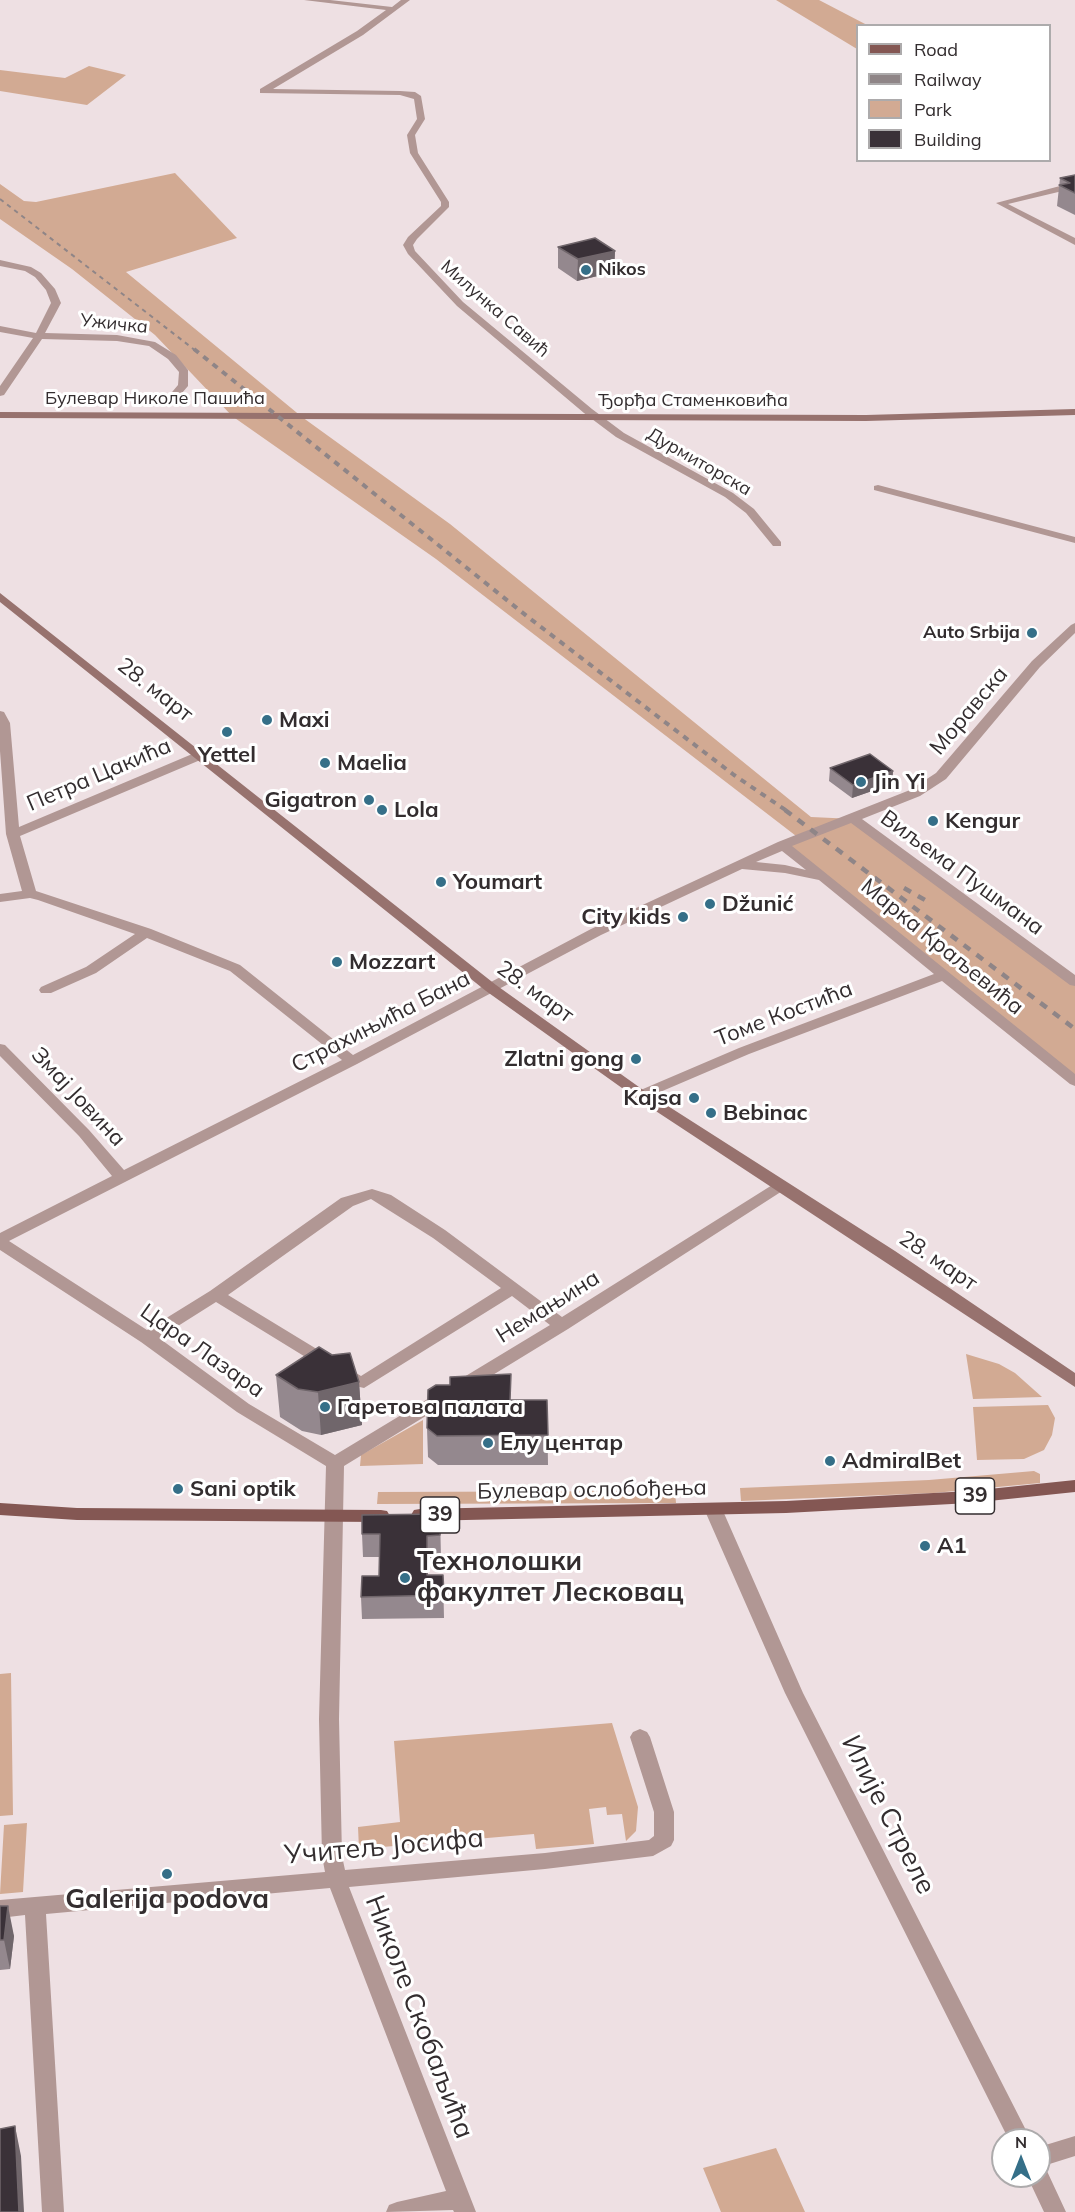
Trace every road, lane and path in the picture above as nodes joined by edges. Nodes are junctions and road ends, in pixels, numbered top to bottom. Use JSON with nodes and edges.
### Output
{"nodes":[{"id":1,"x":308,"y":0,"type":"edge"},
{"id":2,"x":406,"y":0,"type":"edge"},
{"id":3,"x":394,"y":9,"type":"junction"},
{"id":4,"x":1075,"y":185,"type":"edge"},
{"id":5,"x":1075,"y":242,"type":"edge"},
{"id":6,"x":0,"y":263,"type":"edge"},
{"id":7,"x":0,"y":329,"type":"edge"},
{"id":8,"x":39,"y":336,"type":"junction"},
{"id":9,"x":0,"y":393,"type":"edge"},
{"id":10,"x":172,"y":398,"type":"dead end"},
{"id":11,"x":1075,"y":412,"type":"edge"},
{"id":12,"x":0,"y":415,"type":"edge"},
{"id":13,"x":310,"y":417,"type":"joint"},
{"id":14,"x":596,"y":417,"type":"junction"},
{"id":15,"x":878,"y":488,"type":"dead end"},
{"id":16,"x":1075,"y":540,"type":"edge"},
{"id":17,"x":777,"y":544,"type":"dead end"},
{"id":18,"x":0,"y":596,"type":"edge"},
{"id":19,"x":1075,"y":627,"type":"edge"},
{"id":20,"x":1,"y":720,"type":"edge"},
{"id":21,"x":201,"y":755,"type":"junction"},
{"id":22,"x":854,"y":819,"type":"junction"},
{"id":23,"x":13,"y":834,"type":"junction"},
{"id":24,"x":783,"y":845,"type":"junction"},
{"id":25,"x":737,"y":865,"type":"junction"},
{"id":26,"x":825,"y":880,"type":"junction"},
{"id":27,"x":30,"y":894,"type":"junction"},
{"id":28,"x":0,"y":898,"type":"edge"},
{"id":29,"x":146,"y":932,"type":"junction"},
{"id":30,"x":944,"y":975,"type":"junction"},
{"id":31,"x":1075,"y":982,"type":"edge"},
{"id":32,"x":491,"y":988,"type":"junction"},
{"id":33,"x":46,"y":990,"type":"dead end"},
{"id":34,"x":0,"y":1048,"type":"edge"},
{"id":35,"x":352,"y":1061,"type":"junction"},
{"id":36,"x":1075,"y":1081,"type":"edge"},
{"id":37,"x":641,"y":1095,"type":"junction"},
{"id":38,"x":122,"y":1178,"type":"junction"},
{"id":39,"x":782,"y":1186,"type":"junction"},
{"id":40,"x":0,"y":1241,"type":"edge"},
{"id":41,"x":512,"y":1288,"type":"junction"},
{"id":42,"x":216,"y":1295,"type":"junction"},
{"id":43,"x":562,"y":1325,"type":"junction"},
{"id":44,"x":147,"y":1338,"type":"junction"},
{"id":45,"x":1075,"y":1381,"type":"edge"},
{"id":46,"x":335,"y":1463,"type":"junction"},
{"id":47,"x":1075,"y":1476,"type":"edge"},
{"id":48,"x":1075,"y":1485,"type":"edge"},
{"id":49,"x":1055,"y":1490,"type":"junction"},
{"id":50,"x":1075,"y":1490,"type":"edge"},
{"id":51,"x":0,"y":1509,"type":"edge"},
{"id":52,"x":714,"y":1510,"type":"junction"},
{"id":53,"x":334,"y":1516,"type":"junction"},
{"id":54,"x":640,"y":1737,"type":"dead end"},
{"id":55,"x":336,"y":1878,"type":"junction"},
{"id":56,"x":35,"y":1906,"type":"junction"},
{"id":57,"x":0,"y":1908,"type":"edge"},
{"id":58,"x":1014,"y":2128,"type":"edge"},
{"id":59,"x":1075,"y":2146,"type":"edge"},
{"id":60,"x":1051,"y":2153,"type":"edge"},
{"id":61,"x":1044,"y":2188,"type":"edge"},
{"id":62,"x":463,"y":2205,"type":"edge"},
{"id":63,"x":53,"y":2212,"type":"edge"},
{"id":64,"x":397,"y":2212,"type":"edge"},
{"id":65,"x":1055,"y":2212,"type":"edge"}],
"edges":[{"from":1,"to":3,"type":"street"},
{"from":2,"to":3,"type":"street"},
{"from":3,"to":14,"type":"street","name":"Милунка Савић"},
{"from":4,"to":5,"type":"street"},
{"from":6,"to":8,"type":"street"},
{"from":7,"to":8,"type":"street","name":"Ужичка"},
{"from":8,"to":9,"type":"street"},
{"from":8,"to":10,"type":"street","name":"Ужичка"},
{"from":11,"to":14,"type":"main road","name":"Ђорђа Стаменковића"},
{"from":12,"to":13,"type":"main road","name":"Булевар Николе Пашића"},
{"from":13,"to":14,"type":"main road","name":"Ђорђа Стаменковића"},
{"from":14,"to":17,"type":"street","name":"Дурмиторска"},
{"from":15,"to":16,"type":"street"},
{"from":18,"to":21,"type":"main road","name":"28. март"},
{"from":19,"to":22,"type":"street","name":"Моравска"},
{"from":20,"to":23,"type":"street"},
{"from":21,"to":23,"type":"street","name":"Петра Цакића"},
{"from":21,"to":32,"type":"main road","name":"28. март"},
{"from":22,"to":24,"type":"street","name":"Моравска"},
{"from":22,"to":31,"type":"street","name":"Виљема Пушмана"},
{"from":23,"to":27,"type":"street"},
{"from":24,"to":25,"type":"street","name":"Страхињића Бана"},
{"from":24,"to":26,"type":"street","name":"Марка Краљевића"},
{"from":25,"to":26,"type":"street"},
{"from":25,"to":32,"type":"street","name":"Страхињића Бана"},
{"from":26,"to":30,"type":"street","name":"Марка Краљевића"},
{"from":27,"to":28,"type":"street"},
{"from":27,"to":29,"type":"street"},
{"from":29,"to":33,"type":"street"},
{"from":29,"to":35,"type":"street"},
{"from":30,"to":36,"type":"street","name":"Марка Краљевића"},
{"from":30,"to":37,"type":"street","name":"Томе Костића"},
{"from":32,"to":35,"type":"street","name":"Страхињића Бана"},
{"from":32,"to":37,"type":"main road","name":"28. март"},
{"from":34,"to":38,"type":"street","name":"Змај Јовина"},
{"from":35,"to":38,"type":"street","name":"Страхињића Бана"},
{"from":37,"to":39,"type":"main road","name":"28. март"},
{"from":38,"to":40,"type":"street","name":"Страхињића Бана"},
{"from":39,"to":43,"type":"street","name":"Немањина"},
{"from":39,"to":45,"type":"main road","name":"28. март"},
{"from":40,"to":44,"type":"street","name":"Цара Лазара"},
{"from":41,"to":42,"type":"street"},
{"from":41,"to":42,"type":"street"},
{"from":41,"to":43,"type":"street"},
{"from":42,"to":44,"type":"street"},
{"from":43,"to":46,"type":"street","name":"Немањина"},
{"from":44,"to":46,"type":"street","name":"Цара Лазара"},
{"from":46,"to":53,"type":"street"},
{"from":47,"to":49,"type":"main road"},
{"from":48,"to":49,"type":"main road","name":"Булевар ослобођења","number":"39"},
{"from":49,"to":50,"type":"main road"},
{"from":49,"to":52,"type":"main road","name":"Булевар ослобођења","number":"39"},
{"from":51,"to":53,"type":"main road","name":"Булевар ослобођења","number":"39"},
{"from":52,"to":53,"type":"main road","name":"Булевар ослобођења","number":"39"},
{"from":52,"to":58,"type":"street","name":"Илије Стреле"},
{"from":53,"to":55,"type":"street","name":"Николе Скобаљића"},
{"from":54,"to":55,"type":"street","name":"Учитељ Јосифа"},
{"from":55,"to":56,"type":"street","name":"Учитељ Јосифа"},
{"from":55,"to":62,"type":"street","name":"Николе Скобаљића"},
{"from":56,"to":57,"type":"street","name":"Учитељ Јосифа"},
{"from":56,"to":63,"type":"street"},
{"from":59,"to":60,"type":"street"},
{"from":61,"to":65,"type":"street"},
{"from":62,"to":64,"type":"street"}]}
